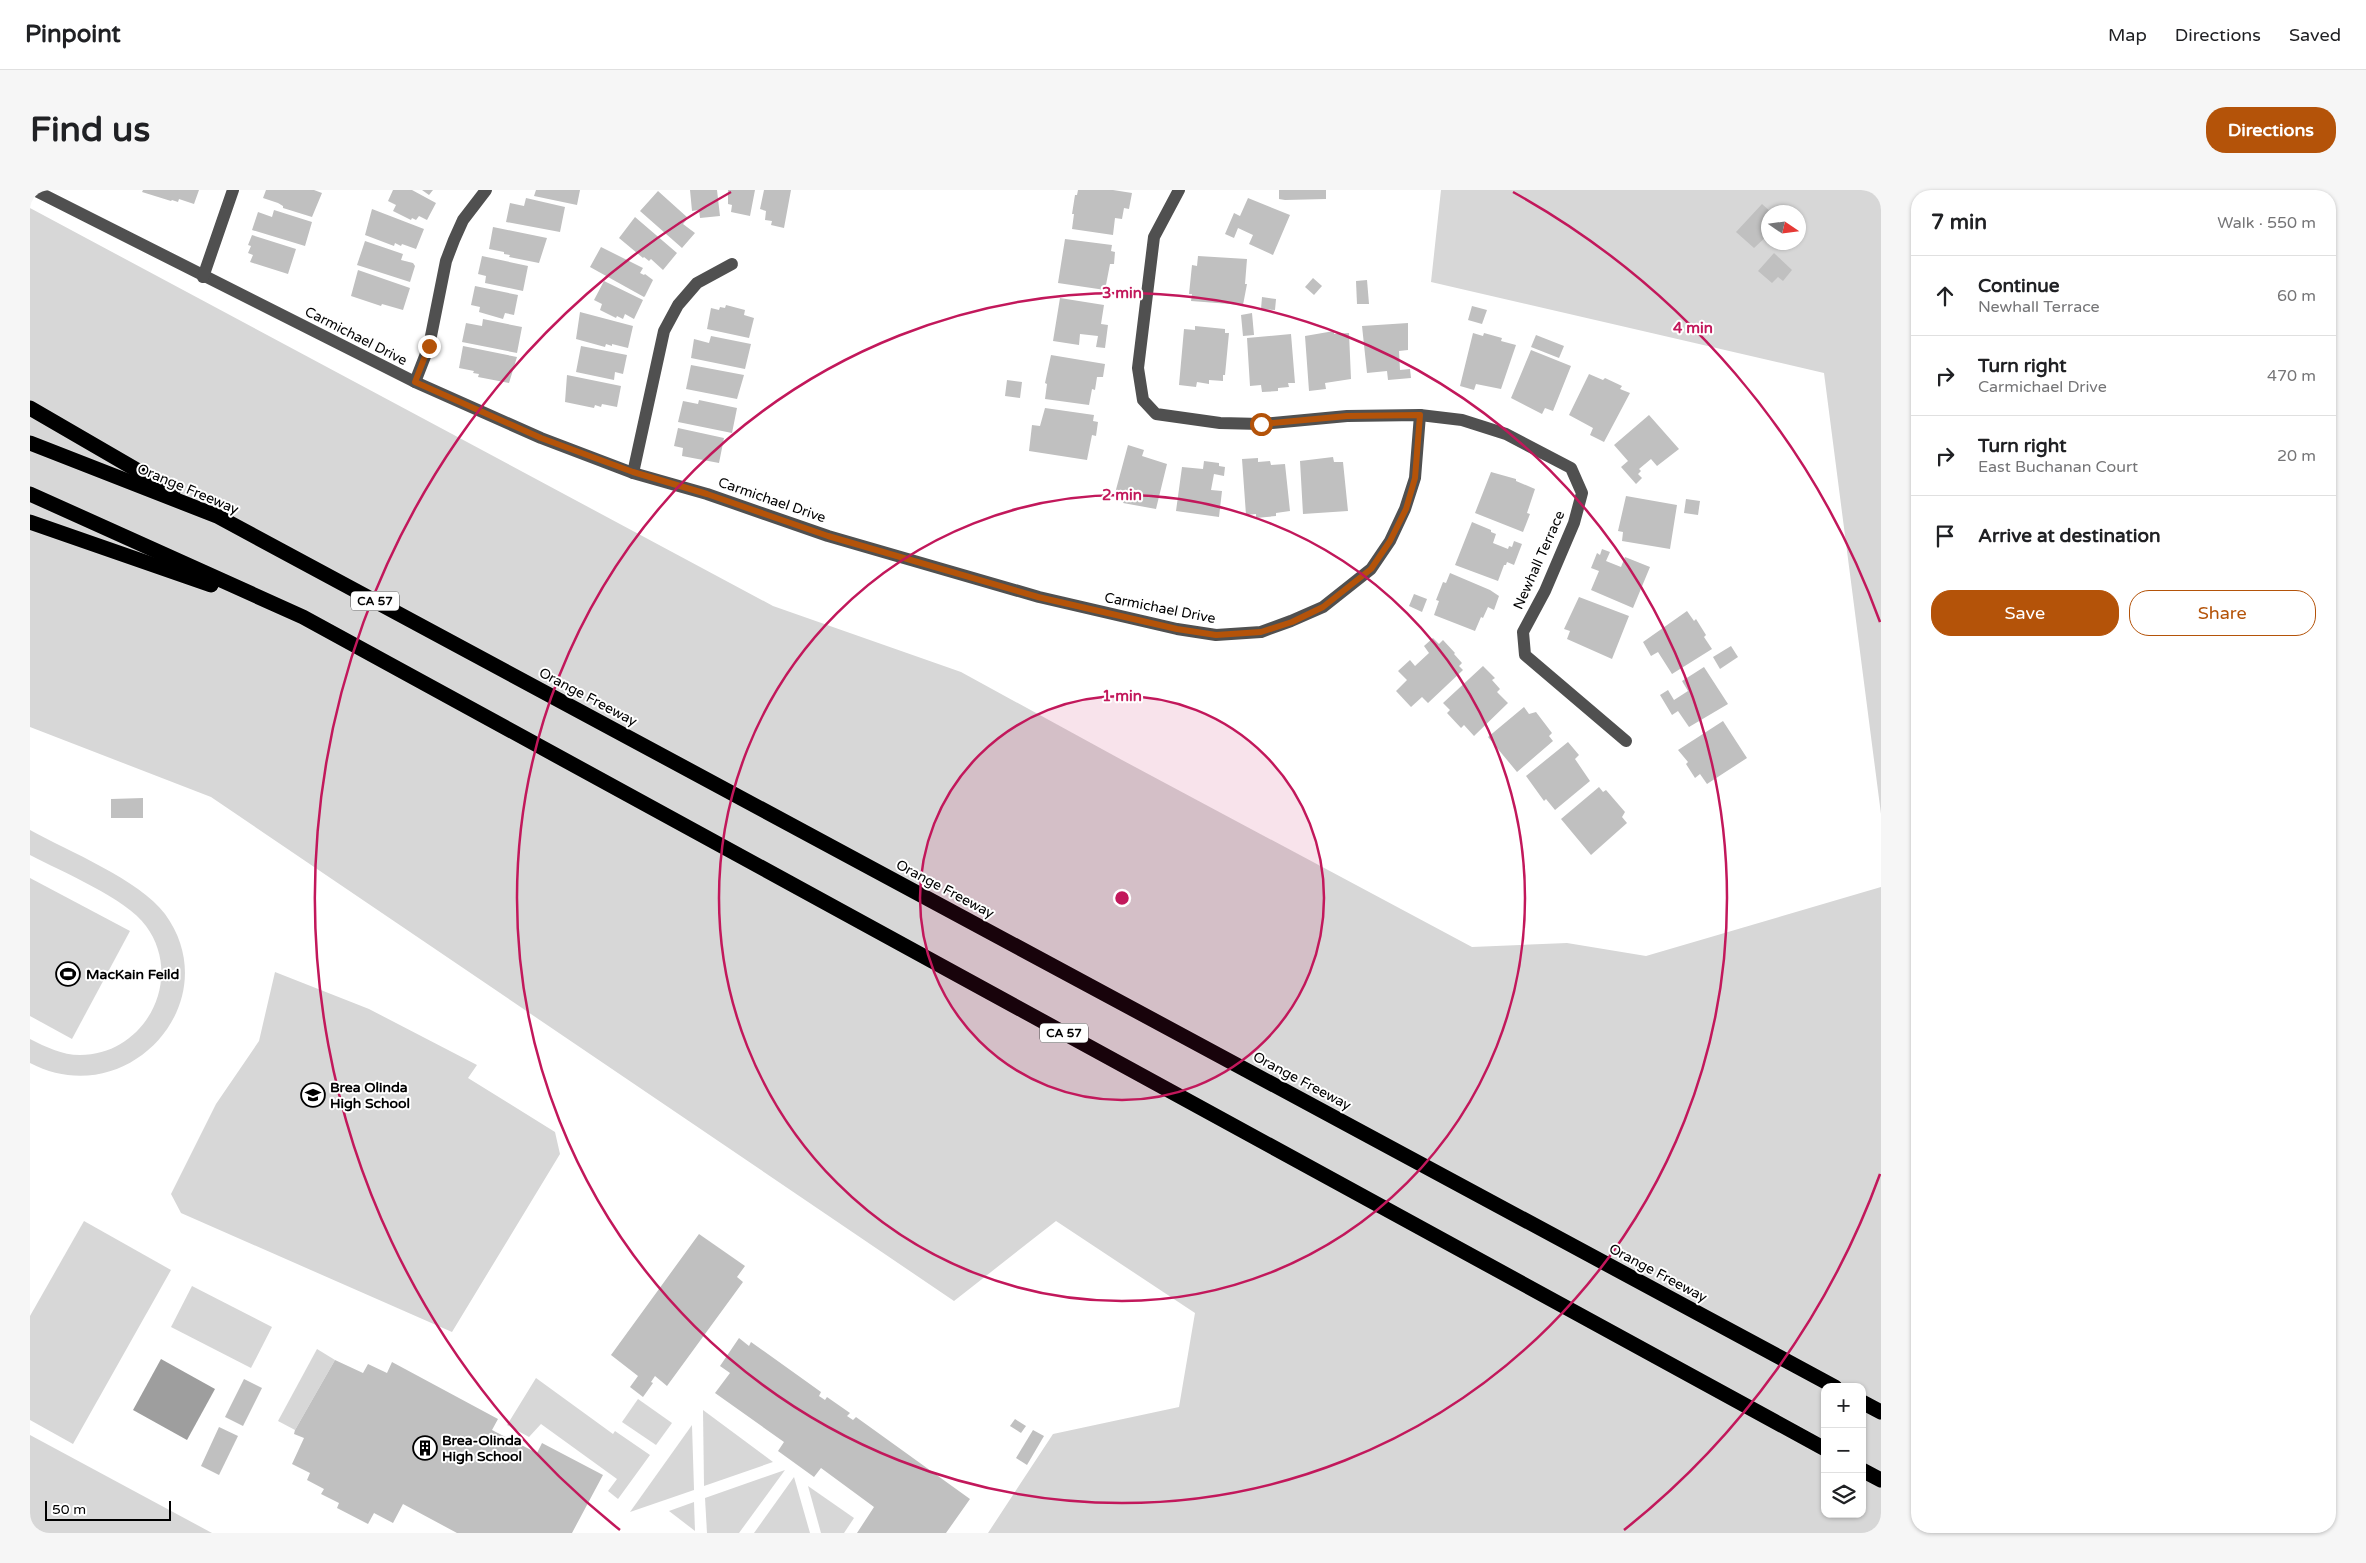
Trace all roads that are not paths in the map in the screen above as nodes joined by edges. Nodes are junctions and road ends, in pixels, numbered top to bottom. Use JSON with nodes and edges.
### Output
{"nodes":[{"id":1,"x":34,"y":190,"type":"edge"},
{"id":2,"x":233,"y":190,"type":"edge"},
{"id":3,"x":486,"y":190,"type":"edge"},
{"id":4,"x":1180,"y":190,"type":"edge"},
{"id":5,"x":732,"y":264,"type":"dead end"},
{"id":6,"x":203,"y":277,"type":"junction"},
{"id":7,"x":415,"y":382,"type":"junction"},
{"id":8,"x":30,"y":408,"type":"edge"},
{"id":9,"x":1420,"y":415,"type":"junction"},
{"id":10,"x":30,"y":443,"type":"edge"},
{"id":11,"x":633,"y":472,"type":"junction"},
{"id":12,"x":30,"y":494,"type":"edge"},
{"id":13,"x":217,"y":516,"type":"junction"},
{"id":14,"x":30,"y":522,"type":"edge"},
{"id":15,"x":303,"y":617,"type":"junction"},
{"id":16,"x":1626,"y":741,"type":"dead end"},
{"id":17,"x":1828,"y":1383,"type":"edge"},
{"id":18,"x":1866,"y":1404,"type":"edge"},
{"id":19,"x":1881,"y":1412,"type":"edge"},
{"id":20,"x":1821,"y":1447,"type":"edge"},
{"id":21,"x":1866,"y":1472,"type":"edge"},
{"id":22,"x":1881,"y":1480,"type":"edge"}],
"edges":[{"from":1,"to":6,"type":"street","name":"Carmichael Drive"},
{"from":2,"to":6,"type":"street"},
{"from":3,"to":7,"type":"street"},
{"from":4,"to":9,"type":"street","name":"Newhall Terrace"},
{"from":5,"to":11,"type":"street"},
{"from":6,"to":7,"type":"street","name":"Carmichael Drive"},
{"from":7,"to":11,"type":"street","name":"Carmichael Drive"},
{"from":8,"to":13,"type":"highway"},
{"from":9,"to":11,"type":"street","name":"Carmichael Drive"},
{"from":9,"to":16,"type":"street","name":"Newhall Terrace"},
{"from":10,"to":13,"type":"highway","name":"Orange Freeway","number":"CA 57"},
{"from":12,"to":15,"type":"highway","number":"CA 57"},
{"from":13,"to":17,"type":"highway","name":"Orange Freeway","number":"CA 57"},
{"from":14,"to":15,"type":"highway"},
{"from":15,"to":20,"type":"highway","number":"CA 57"},
{"from":18,"to":19,"type":"highway"},
{"from":21,"to":22,"type":"highway"}]}
